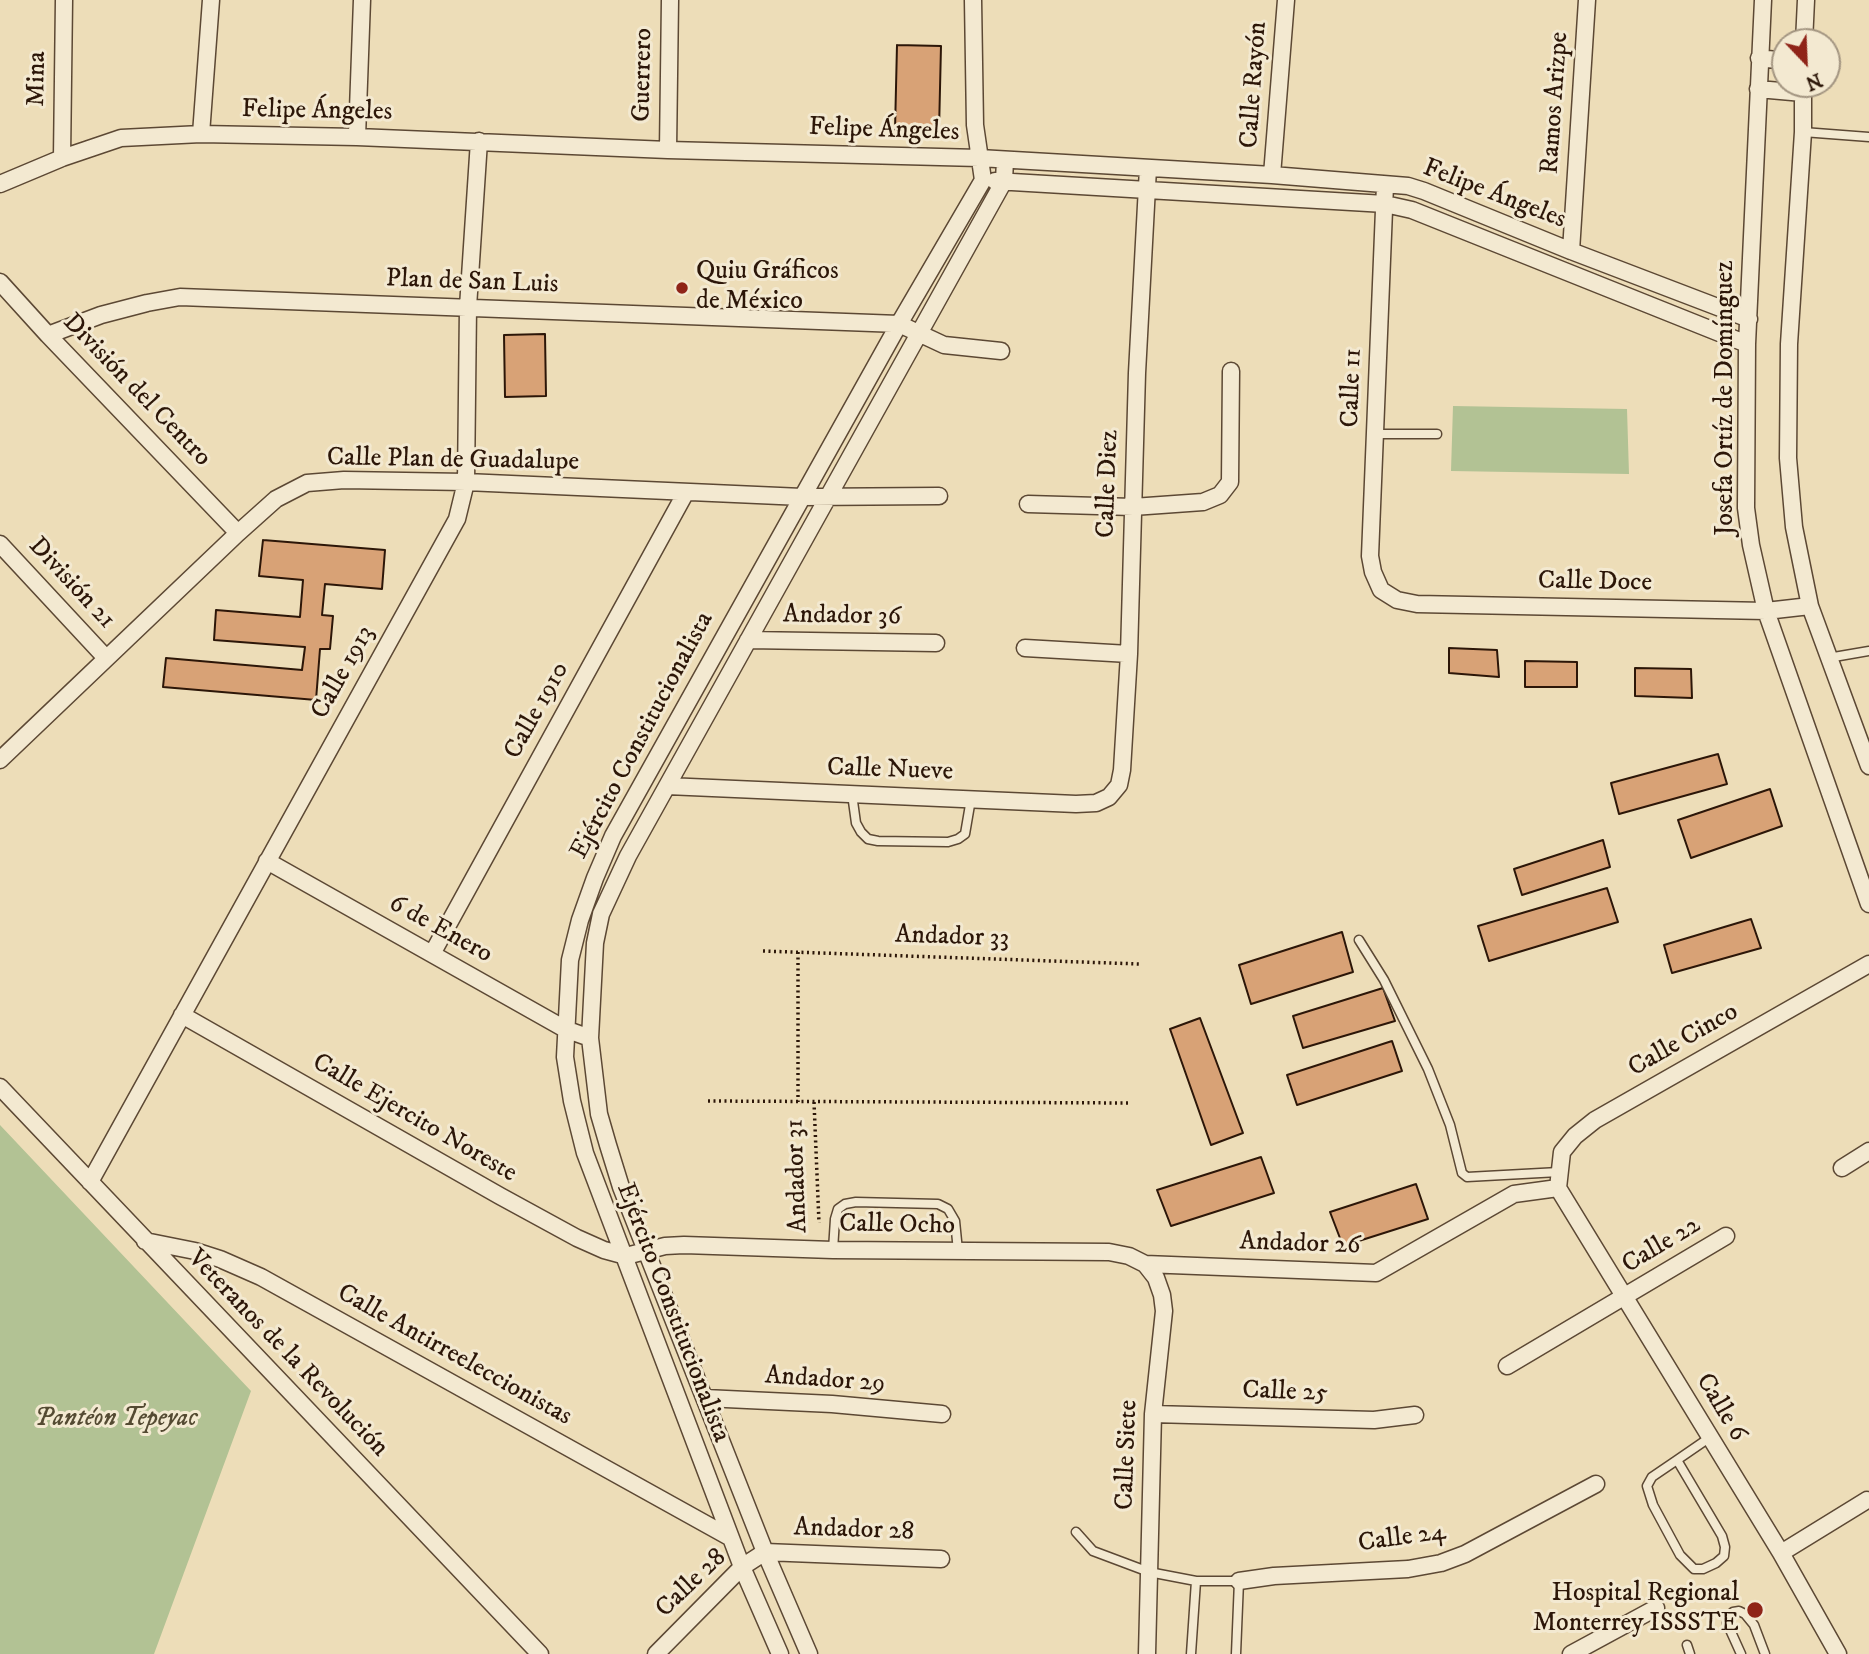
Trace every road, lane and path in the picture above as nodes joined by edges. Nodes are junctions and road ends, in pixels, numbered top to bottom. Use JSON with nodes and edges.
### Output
{"nodes":[{"id":1,"x":64,"y":0,"type":"edge"},
{"id":2,"x":211,"y":0,"type":"edge"},
{"id":3,"x":362,"y":0,"type":"edge"},
{"id":4,"x":670,"y":0,"type":"edge"},
{"id":5,"x":973,"y":0,"type":"edge"},
{"id":6,"x":1286,"y":0,"type":"edge"},
{"id":7,"x":1587,"y":0,"type":"edge"},
{"id":8,"x":1763,"y":0,"type":"edge"},
{"id":9,"x":1806,"y":0,"type":"edge"},
{"id":10,"x":1805,"y":28,"type":"edge"},
{"id":11,"x":1759,"y":58,"type":"junction"},
{"id":12,"x":1771,"y":59,"type":"edge"},
{"id":13,"x":1758,"y":89,"type":"junction"},
{"id":14,"x":1771,"y":89,"type":"edge"},
{"id":15,"x":1803,"y":98,"type":"edge"},
{"id":16,"x":1802,"y":132,"type":"junction"},
{"id":17,"x":201,"y":134,"type":"junction"},
{"id":18,"x":357,"y":137,"type":"junction"},
{"id":19,"x":1869,"y":137,"type":"edge"},
{"id":20,"x":479,"y":141,"type":"junction"},
{"id":21,"x":668,"y":150,"type":"junction"},
{"id":22,"x":62,"y":158,"type":"junction"},
{"id":23,"x":979,"y":159,"type":"junction"},
{"id":24,"x":1005,"y":160,"type":"junction"},
{"id":25,"x":1148,"y":168,"type":"junction"},
{"id":26,"x":1272,"y":175,"type":"junction"},
{"id":27,"x":982,"y":180,"type":"junction"},
{"id":28,"x":1004,"y":181,"type":"junction"},
{"id":29,"x":0,"y":184,"type":"edge"},
{"id":30,"x":1385,"y":185,"type":"junction"},
{"id":31,"x":1147,"y":188,"type":"junction"},
{"id":32,"x":1385,"y":204,"type":"junction"},
{"id":33,"x":1571,"y":251,"type":"junction"},
{"id":34,"x":0,"y":282,"type":"edge"},
{"id":35,"x":468,"y":307,"type":"junction"},
{"id":36,"x":1749,"y":319,"type":"junction"},
{"id":37,"x":899,"y":324,"type":"junction"},
{"id":38,"x":48,"y":335,"type":"junction"},
{"id":39,"x":920,"y":335,"type":"junction"},
{"id":40,"x":1747,"y":344,"type":"junction"},
{"id":41,"x":1002,"y":351,"type":"dead end"},
{"id":42,"x":1231,"y":371,"type":"dead end"},
{"id":43,"x":1376,"y":434,"type":"junction"},
{"id":44,"x":1437,"y":434,"type":"dead end"},
{"id":45,"x":466,"y":482,"type":"junction"},
{"id":46,"x":686,"y":492,"type":"junction"},
{"id":47,"x":829,"y":495,"type":"junction"},
{"id":48,"x":939,"y":496,"type":"dead end"},
{"id":49,"x":802,"y":497,"type":"junction"},
{"id":50,"x":1028,"y":504,"type":"dead end"},
{"id":51,"x":1133,"y":507,"type":"junction"},
{"id":52,"x":238,"y":533,"type":"junction"},
{"id":53,"x":0,"y":544,"type":"edge"},
{"id":54,"x":1381,"y":590,"type":"joint"},
{"id":55,"x":1810,"y":606,"type":"junction"},
{"id":56,"x":1766,"y":611,"type":"junction"},
{"id":57,"x":748,"y":640,"type":"junction"},
{"id":58,"x":936,"y":643,"type":"dead end"},
{"id":59,"x":1025,"y":648,"type":"dead end"},
{"id":60,"x":1869,"y":651,"type":"edge"},
{"id":61,"x":1129,"y":654,"type":"junction"},
{"id":62,"x":106,"y":658,"type":"junction"},
{"id":63,"x":1828,"y":658,"type":"junction"},
{"id":64,"x":0,"y":760,"type":"edge"},
{"id":65,"x":1869,"y":766,"type":"edge"},
{"id":66,"x":667,"y":786,"type":"junction"},
{"id":67,"x":852,"y":794,"type":"junction"},
{"id":68,"x":1109,"y":797,"type":"joint"},
{"id":69,"x":971,"y":799,"type":"junction"},
{"id":70,"x":267,"y":861,"type":"junction"},
{"id":71,"x":1869,"y":904,"type":"edge"},
{"id":72,"x":1359,"y":940,"type":"dead end"},
{"id":73,"x":763,"y":951,"type":"dead end"},
{"id":74,"x":798,"y":952,"type":"junction"},
{"id":75,"x":432,"y":954,"type":"junction"},
{"id":76,"x":1139,"y":964,"type":"dead end"},
{"id":77,"x":1869,"y":964,"type":"edge"},
{"id":78,"x":182,"y":1015,"type":"junction"},
{"id":79,"x":565,"y":1029,"type":"junction"},
{"id":80,"x":590,"y":1038,"type":"junction"},
{"id":81,"x":0,"y":1087,"type":"edge"},
{"id":82,"x":708,"y":1101,"type":"dead end"},
{"id":83,"x":798,"y":1102,"type":"junction"},
{"id":84,"x":814,"y":1102,"type":"junction"},
{"id":85,"x":1128,"y":1103,"type":"dead end"},
{"id":86,"x":1869,"y":1151,"type":"edge"},
{"id":87,"x":1842,"y":1168,"type":"dead end"},
{"id":88,"x":1558,"y":1180,"type":"junction"},
{"id":89,"x":90,"y":1182,"type":"junction"},
{"id":90,"x":1726,"y":1236,"type":"dead end"},
{"id":91,"x":145,"y":1241,"type":"junction"},
{"id":92,"x":827,"y":1250,"type":"junction"},
{"id":93,"x":646,"y":1251,"type":"junction"},
{"id":94,"x":958,"y":1251,"type":"junction"},
{"id":95,"x":625,"y":1256,"type":"junction"},
{"id":96,"x":1145,"y":1264,"type":"junction"},
{"id":97,"x":1624,"y":1298,"type":"junction"},
{"id":98,"x":1507,"y":1366,"type":"dead end"},
{"id":99,"x":705,"y":1398,"type":"junction"},
{"id":100,"x":942,"y":1414,"type":"dead end"},
{"id":101,"x":1153,"y":1414,"type":"junction"},
{"id":102,"x":1415,"y":1415,"type":"dead end"},
{"id":103,"x":1709,"y":1438,"type":"junction"},
{"id":104,"x":1677,"y":1460,"type":"junction"},
{"id":105,"x":1596,"y":1484,"type":"dead end"},
{"id":106,"x":1867,"y":1500,"type":"edge"},
{"id":107,"x":1076,"y":1532,"type":"dead end"},
{"id":108,"x":731,"y":1538,"type":"junction"},
{"id":109,"x":765,"y":1552,"type":"junction"},
{"id":110,"x":1781,"y":1553,"type":"junction"},
{"id":111,"x":941,"y":1559,"type":"dead end"},
{"id":112,"x":741,"y":1567,"type":"junction"},
{"id":113,"x":1149,"y":1573,"type":"junction"},
{"id":114,"x":1196,"y":1581,"type":"junction"},
{"id":115,"x":1239,"y":1581,"type":"junction"},
{"id":116,"x":1656,"y":1608,"type":"dead end"},
{"id":117,"x":540,"y":1654,"type":"edge"},
{"id":118,"x":656,"y":1654,"type":"edge"},
{"id":119,"x":780,"y":1654,"type":"edge"},
{"id":120,"x":810,"y":1654,"type":"edge"},
{"id":121,"x":1147,"y":1654,"type":"edge"},
{"id":122,"x":1191,"y":1654,"type":"edge"},
{"id":123,"x":1236,"y":1654,"type":"edge"},
{"id":124,"x":1571,"y":1654,"type":"edge"},
{"id":125,"x":1741,"y":1654,"type":"edge"},
{"id":126,"x":1765,"y":1654,"type":"edge"},
{"id":127,"x":1838,"y":1654,"type":"edge"}],
"edges":[{"from":1,"to":22,"type":"street","name":"Mina"},
{"from":2,"to":17,"type":"street"},
{"from":3,"to":18,"type":"street"},
{"from":4,"to":21,"type":"street","name":"Guerrero"},
{"from":5,"to":23,"type":"street"},
{"from":6,"to":26,"type":"street","name":"Calle Rayón"},
{"from":7,"to":33,"type":"street","name":"Ramos Arizpe"},
{"from":8,"to":11,"type":"street","name":"Josefa Ortíz de Domínguez"},
{"from":9,"to":10,"type":"street"},
{"from":11,"to":12,"type":"street"},
{"from":11,"to":13,"type":"street","name":"Josefa Ortíz de Domínguez"},
{"from":13,"to":14,"type":"street"},
{"from":13,"to":36,"type":"street","name":"Josefa Ortíz de Domínguez"},
{"from":15,"to":16,"type":"street"},
{"from":16,"to":19,"type":"lane"},
{"from":16,"to":55,"type":"street"},
{"from":17,"to":18,"type":"street","name":"Felipe Ángeles"},
{"from":17,"to":22,"type":"street","name":"Felipe Ángeles"},
{"from":18,"to":20,"type":"street","name":"Felipe Ángeles"},
{"from":20,"to":21,"type":"street","name":"Felipe Ángeles"},
{"from":20,"to":35,"type":"street","name":"Calle 1913"},
{"from":21,"to":23,"type":"street","name":"Felipe Ángeles"},
{"from":22,"to":29,"type":"street","name":"Felipe Ángeles"},
{"from":23,"to":24,"type":"street","name":"Felipe Ángeles"},
{"from":23,"to":27,"type":"street"},
{"from":24,"to":25,"type":"street","name":"Felipe Ángeles"},
{"from":24,"to":28,"type":"street","name":"Ejército Constitucionalista"},
{"from":25,"to":26,"type":"street","name":"Felipe Ángeles"},
{"from":25,"to":31,"type":"street","name":"Calle Diez"},
{"from":26,"to":30,"type":"street","name":"Felipe Ángeles"},
{"from":27,"to":28,"type":"street","name":"Felipe Ángeles"},
{"from":27,"to":37,"type":"street","name":"Ejército Constitucionalista"},
{"from":28,"to":31,"type":"street","name":"Felipe Ángeles"},
{"from":28,"to":39,"type":"street","name":"Ejército Constitucionalista"},
{"from":30,"to":32,"type":"street","name":"Calle 11"},
{"from":30,"to":33,"type":"street","name":"Felipe Ángeles"},
{"from":31,"to":32,"type":"street","name":"Felipe Ángeles"},
{"from":31,"to":51,"type":"street","name":"Calle Diez"},
{"from":32,"to":40,"type":"street","name":"Felipe Ángeles"},
{"from":32,"to":43,"type":"street","name":"Calle 11"},
{"from":33,"to":36,"type":"street","name":"Felipe Ángeles"},
{"from":34,"to":38,"type":"street","name":"División del Centro"},
{"from":35,"to":37,"type":"street","name":"Plan de San Luis"},
{"from":35,"to":38,"type":"street","name":"Plan de San Luis"},
{"from":35,"to":45,"type":"street","name":"Calle 1913"},
{"from":36,"to":40,"type":"street","name":"Josefa Ortíz de Domínguez"},
{"from":37,"to":39,"type":"street"},
{"from":37,"to":49,"type":"street","name":"Ejército Constitucionalista"},
{"from":38,"to":52,"type":"street","name":"División del Centro"},
{"from":39,"to":41,"type":"street"},
{"from":39,"to":47,"type":"street","name":"Ejército Constitucionalista"},
{"from":40,"to":56,"type":"street","name":"Josefa Ortíz de Domínguez"},
{"from":42,"to":51,"type":"street"},
{"from":43,"to":44,"type":"lane"},
{"from":43,"to":54,"type":"street","name":"Calle 11"},
{"from":45,"to":46,"type":"street","name":"Calle Plan de Guadalupe"},
{"from":45,"to":52,"type":"street","name":"Calle Plan de Guadalupe"},
{"from":45,"to":70,"type":"street","name":"Calle 1913"},
{"from":46,"to":49,"type":"street","name":"Calle Plan de Guadalupe"},
{"from":46,"to":75,"type":"street","name":"Calle 1910"},
{"from":47,"to":48,"type":"street","name":"Calle Plan de Guadalupe"},
{"from":47,"to":49,"type":"street","name":"Calle Plan de Guadalupe"},
{"from":47,"to":57,"type":"street","name":"Ejército Constitucionalista"},
{"from":49,"to":79,"type":"street","name":"Ejército Constitucionalista"},
{"from":50,"to":51,"type":"street"},
{"from":51,"to":61,"type":"street","name":"Calle Diez"},
{"from":52,"to":62,"type":"street","name":"Calle Plan de Guadalupe"},
{"from":53,"to":62,"type":"street","name":"División 21"},
{"from":54,"to":56,"type":"street","name":"Calle Doce"},
{"from":55,"to":56,"type":"street","name":"Calle Doce"},
{"from":55,"to":63,"type":"street"},
{"from":56,"to":71,"type":"street","name":"Josefa Ortíz de Domínguez"},
{"from":57,"to":58,"type":"street","name":"Andador 36"},
{"from":57,"to":66,"type":"street","name":"Ejército Constitucionalista"},
{"from":59,"to":61,"type":"street"},
{"from":60,"to":63,"type":"lane"},
{"from":61,"to":68,"type":"street","name":"Calle Diez"},
{"from":62,"to":64,"type":"street","name":"Calle Plan de Guadalupe"},
{"from":63,"to":65,"type":"street"},
{"from":66,"to":67,"type":"street","name":"Calle Nueve"},
{"from":66,"to":80,"type":"street","name":"Ejército Constitucionalista"},
{"from":67,"to":69,"type":"street","name":"Calle Nueve"},
{"from":67,"to":69,"type":"lane"},
{"from":68,"to":69,"type":"street","name":"Calle Nueve"},
{"from":70,"to":75,"type":"street","name":"6 de Enero"},
{"from":70,"to":78,"type":"street","name":"Calle 1913"},
{"from":72,"to":88,"type":"lane"},
{"from":73,"to":74,"type":"path","name":"Andador 33"},
{"from":74,"to":76,"type":"path","name":"Andador 33"},
{"from":74,"to":83,"type":"path"},
{"from":75,"to":79,"type":"street","name":"6 de Enero"},
{"from":77,"to":88,"type":"street","name":"Calle Cinco"},
{"from":78,"to":89,"type":"street","name":"Calle 1913"},
{"from":78,"to":95,"type":"street","name":"Calle Ejercito Noreste"},
{"from":79,"to":80,"type":"street","name":"6 de Enero"},
{"from":79,"to":95,"type":"street","name":"Ejército Constitucionalista"},
{"from":80,"to":93,"type":"street","name":"Ejército Constitucionalista"},
{"from":81,"to":89,"type":"street","name":"Veteranos de la Revolución"},
{"from":82,"to":83,"type":"path"},
{"from":83,"to":84,"type":"path"},
{"from":84,"to":85,"type":"path"},
{"from":84,"to":92,"type":"path","name":"Andador 31"},
{"from":86,"to":87,"type":"street"},
{"from":88,"to":96,"type":"street","name":"Andador 26"},
{"from":88,"to":97,"type":"street","name":"Calle 6"},
{"from":89,"to":91,"type":"street","name":"Veteranos de la Revolución"},
{"from":90,"to":97,"type":"street","name":"Calle 22"},
{"from":91,"to":108,"type":"street","name":"Calle Antirreeleccionistas"},
{"from":91,"to":117,"type":"street","name":"Veteranos de la Revolución"},
{"from":92,"to":93,"type":"street","name":"Calle Ocho"},
{"from":92,"to":94,"type":"street","name":"Calle Ocho"},
{"from":92,"to":94,"type":"lane"},
{"from":93,"to":95,"type":"street","name":"Calle Ocho"},
{"from":93,"to":99,"type":"street","name":"Ejército Constitucionalista"},
{"from":94,"to":96,"type":"street","name":"Calle Ocho"},
{"from":95,"to":108,"type":"street","name":"Ejército Constitucionalista"},
{"from":96,"to":101,"type":"street","name":"Calle Siete"},
{"from":97,"to":98,"type":"street"},
{"from":97,"to":103,"type":"street","name":"Calle 6"},
{"from":99,"to":100,"type":"street","name":"Andador 29"},
{"from":99,"to":109,"type":"street","name":"Ejército Constitucionalista"},
{"from":101,"to":102,"type":"street","name":"Calle 25"},
{"from":101,"to":113,"type":"street","name":"Calle Siete"},
{"from":103,"to":104,"type":"lane"},
{"from":103,"to":110,"type":"street","name":"Calle 6"},
{"from":104,"to":104,"type":"lane"},
{"from":105,"to":115,"type":"street","name":"Calle 24"},
{"from":106,"to":110,"type":"street"},
{"from":107,"to":113,"type":"lane"},
{"from":108,"to":112,"type":"street","name":"Ejército Constitucionalista"},
{"from":109,"to":111,"type":"street","name":"Andador 28"},
{"from":109,"to":112,"type":"street","name":"Calle 28"},
{"from":109,"to":120,"type":"street","name":"Ejército Constitucionalista"},
{"from":110,"to":127,"type":"street","name":"Calle 6"},
{"from":112,"to":118,"type":"street","name":"Calle 28"},
{"from":112,"to":119,"type":"street","name":"Ejército Constitucionalista"},
{"from":113,"to":114,"type":"lane"},
{"from":113,"to":121,"type":"street","name":"Calle Siete"},
{"from":114,"to":115,"type":"lane"},
{"from":114,"to":122,"type":"lane"},
{"from":115,"to":123,"type":"lane"},
{"from":116,"to":124,"type":"street"},
{"from":125,"to":126,"type":"lane"}]}
